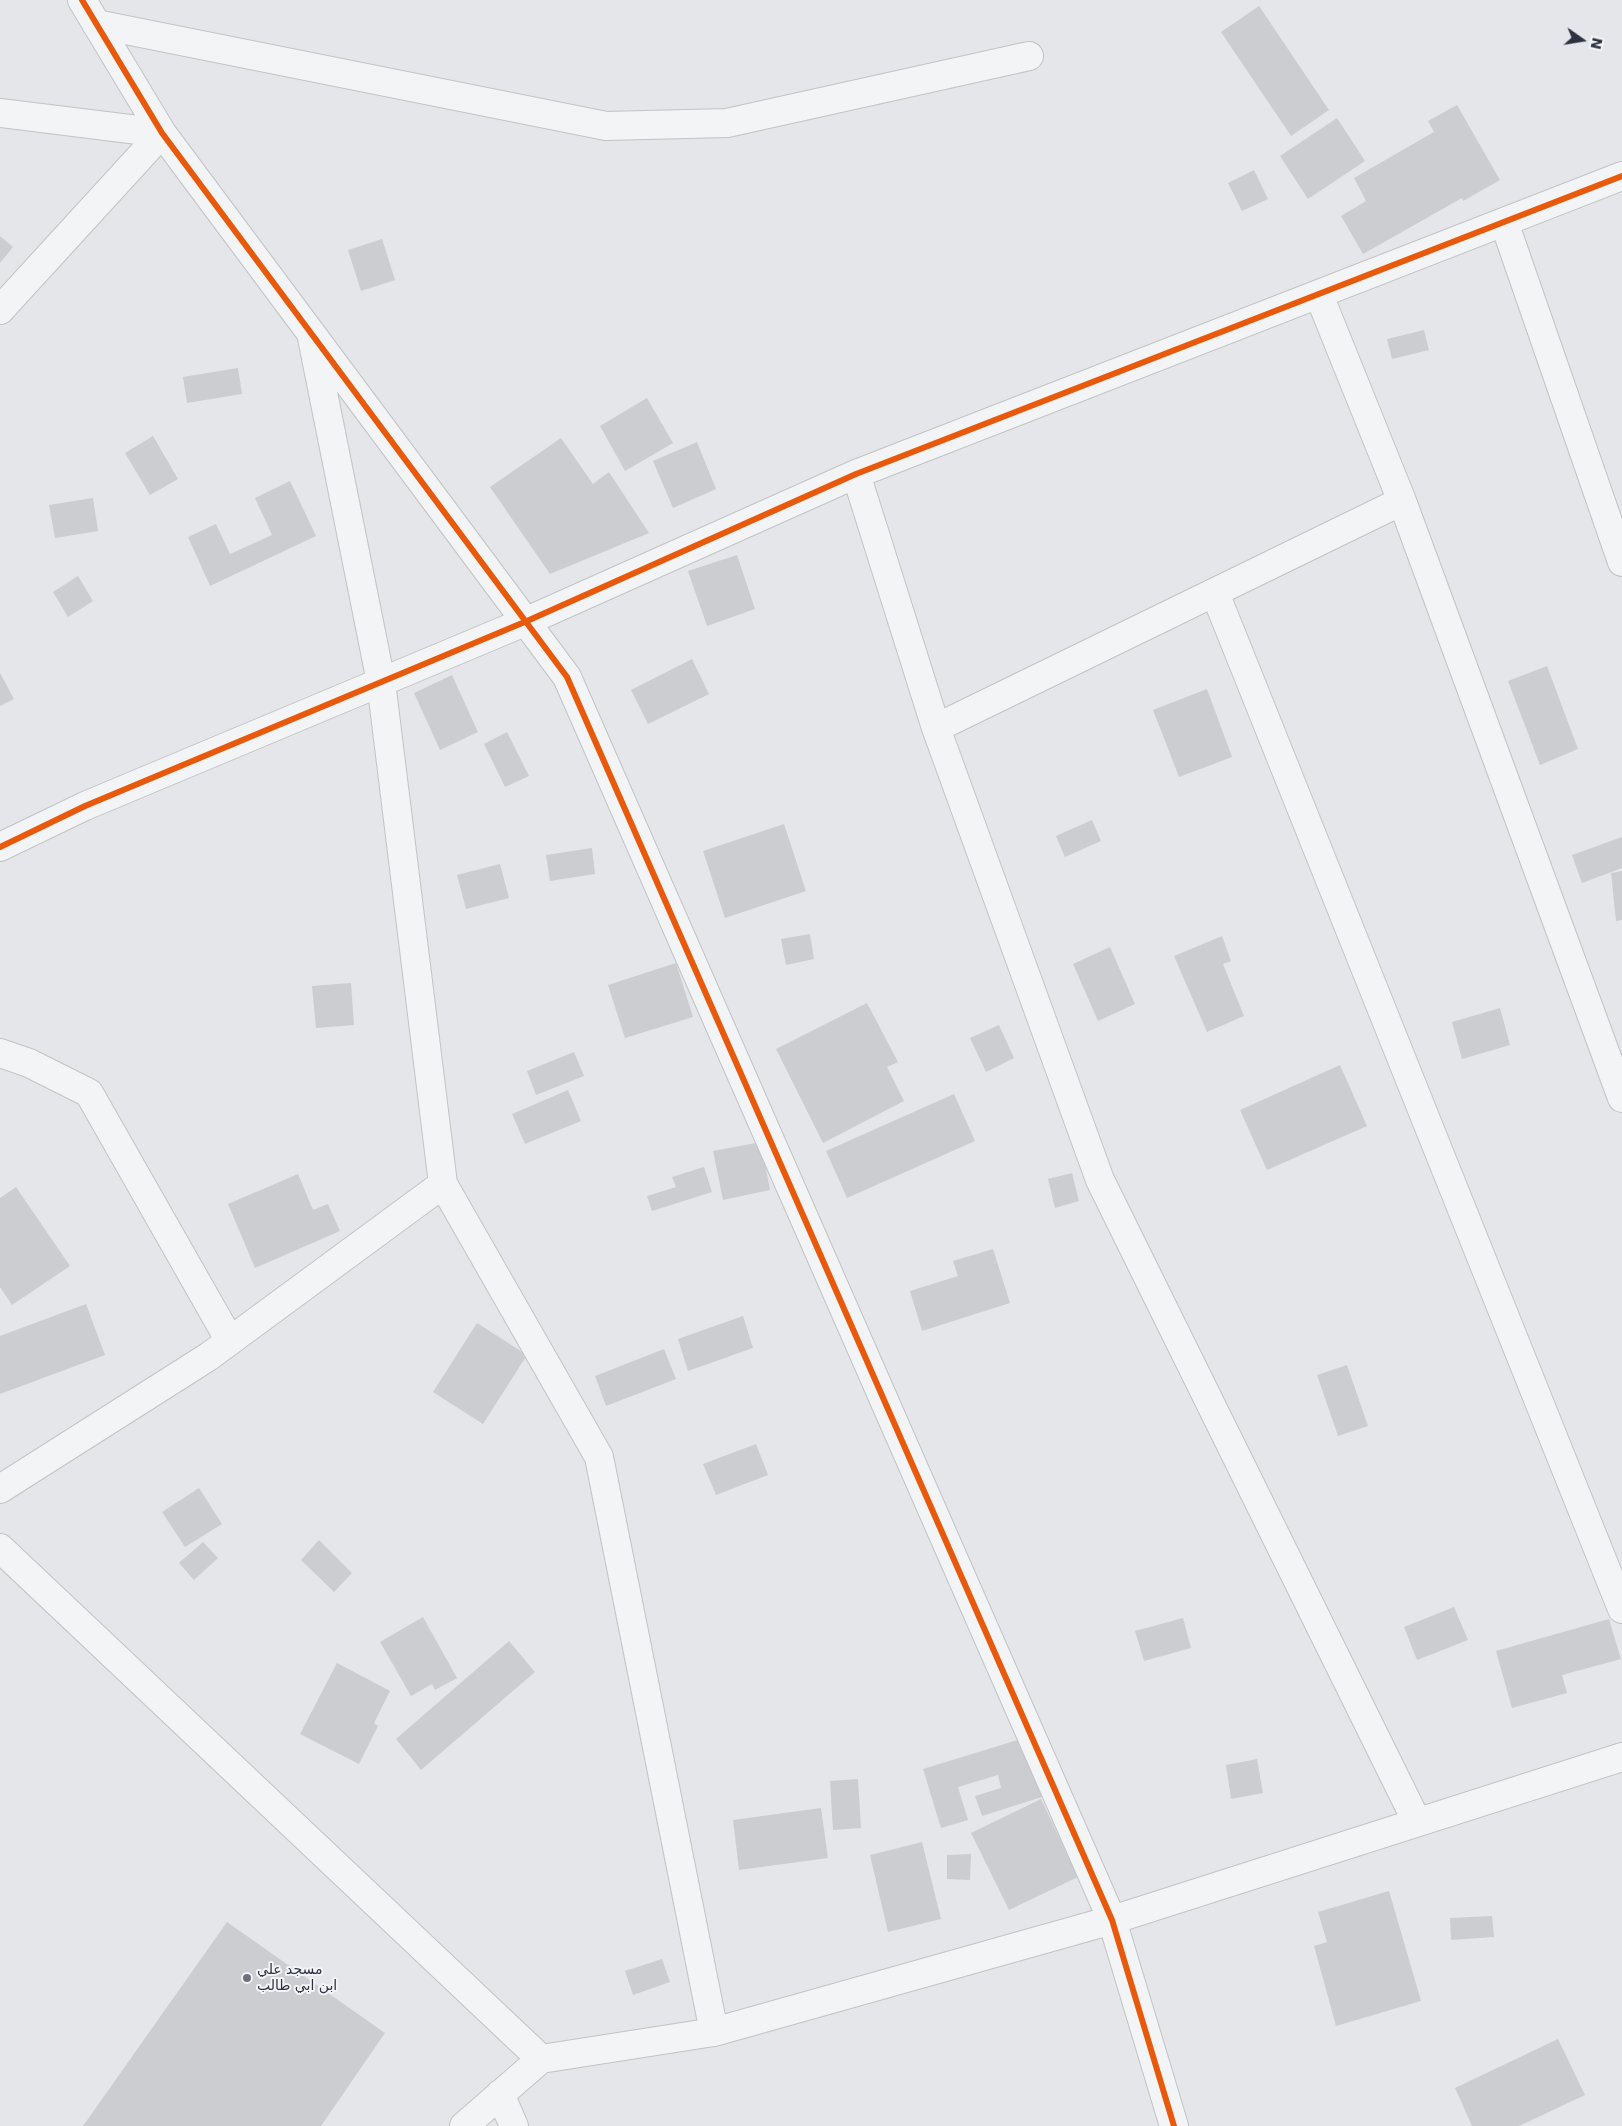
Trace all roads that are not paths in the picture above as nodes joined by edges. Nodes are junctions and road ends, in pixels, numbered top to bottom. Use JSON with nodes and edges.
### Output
{"nodes":[{"id":1,"x":82,"y":0,"type":"edge"},
{"id":2,"x":96,"y":24,"type":"junction"},
{"id":3,"x":1029,"y":56,"type":"dead end"},
{"id":4,"x":0,"y":113,"type":"edge"},
{"id":5,"x":162,"y":132,"type":"junction"},
{"id":6,"x":1622,"y":176,"type":"edge"},
{"id":7,"x":1504,"y":222,"type":"junction"},
{"id":8,"x":1319,"y":295,"type":"junction"},
{"id":9,"x":0,"y":310,"type":"edge"},
{"id":10,"x":311,"y":332,"type":"junction"},
{"id":11,"x":856,"y":474,"type":"junction"},
{"id":12,"x":1402,"y":501,"type":"junction"},
{"id":13,"x":1622,"y":562,"type":"edge"},
{"id":14,"x":1215,"y":593,"type":"junction"},
{"id":15,"x":527,"y":620,"type":"junction"},
{"id":16,"x":381,"y":682,"type":"junction"},
{"id":17,"x":936,"y":728,"type":"junction"},
{"id":18,"x":0,"y":846,"type":"edge"},
{"id":19,"x":0,"y":1053,"type":"edge"},
{"id":20,"x":1622,"y":1098,"type":"edge"},
{"id":21,"x":443,"y":1184,"type":"junction"},
{"id":22,"x":230,"y":1341,"type":"junction"},
{"id":23,"x":0,"y":1490,"type":"edge"},
{"id":24,"x":0,"y":1548,"type":"edge"},
{"id":25,"x":1622,"y":1610,"type":"edge"},
{"id":26,"x":1622,"y":1756,"type":"edge"},
{"id":27,"x":1417,"y":1822,"type":"junction"},
{"id":28,"x":1112,"y":1920,"type":"junction"},
{"id":29,"x":714,"y":2032,"type":"junction"},
{"id":30,"x":541,"y":2059,"type":"junction"},
{"id":31,"x":500,"y":2094,"type":"junction"},
{"id":32,"x":464,"y":2126,"type":"edge"},
{"id":33,"x":514,"y":2126,"type":"edge"},
{"id":34,"x":1174,"y":2126,"type":"edge"}],
"edges":[{"from":1,"to":2,"type":"street"},
{"from":2,"to":3,"type":"street"},
{"from":2,"to":5,"type":"street"},
{"from":4,"to":5,"type":"street"},
{"from":5,"to":9,"type":"street"},
{"from":5,"to":10,"type":"street"},
{"from":6,"to":7,"type":"street"},
{"from":7,"to":8,"type":"street"},
{"from":7,"to":13,"type":"street"},
{"from":8,"to":11,"type":"street"},
{"from":8,"to":12,"type":"street"},
{"from":10,"to":15,"type":"street"},
{"from":10,"to":16,"type":"street"},
{"from":11,"to":15,"type":"street"},
{"from":11,"to":17,"type":"street"},
{"from":12,"to":14,"type":"street"},
{"from":12,"to":20,"type":"street"},
{"from":14,"to":17,"type":"street"},
{"from":14,"to":25,"type":"street"},
{"from":15,"to":16,"type":"street"},
{"from":15,"to":28,"type":"street"},
{"from":16,"to":18,"type":"street"},
{"from":16,"to":21,"type":"street"},
{"from":17,"to":27,"type":"street"},
{"from":19,"to":22,"type":"street"},
{"from":21,"to":22,"type":"street"},
{"from":21,"to":29,"type":"street"},
{"from":22,"to":23,"type":"street"},
{"from":24,"to":30,"type":"street"},
{"from":26,"to":27,"type":"street"},
{"from":27,"to":28,"type":"street"},
{"from":28,"to":29,"type":"street"},
{"from":28,"to":34,"type":"street"},
{"from":29,"to":30,"type":"street"},
{"from":30,"to":31,"type":"street"},
{"from":31,"to":32,"type":"street"},
{"from":31,"to":33,"type":"street"}]}
